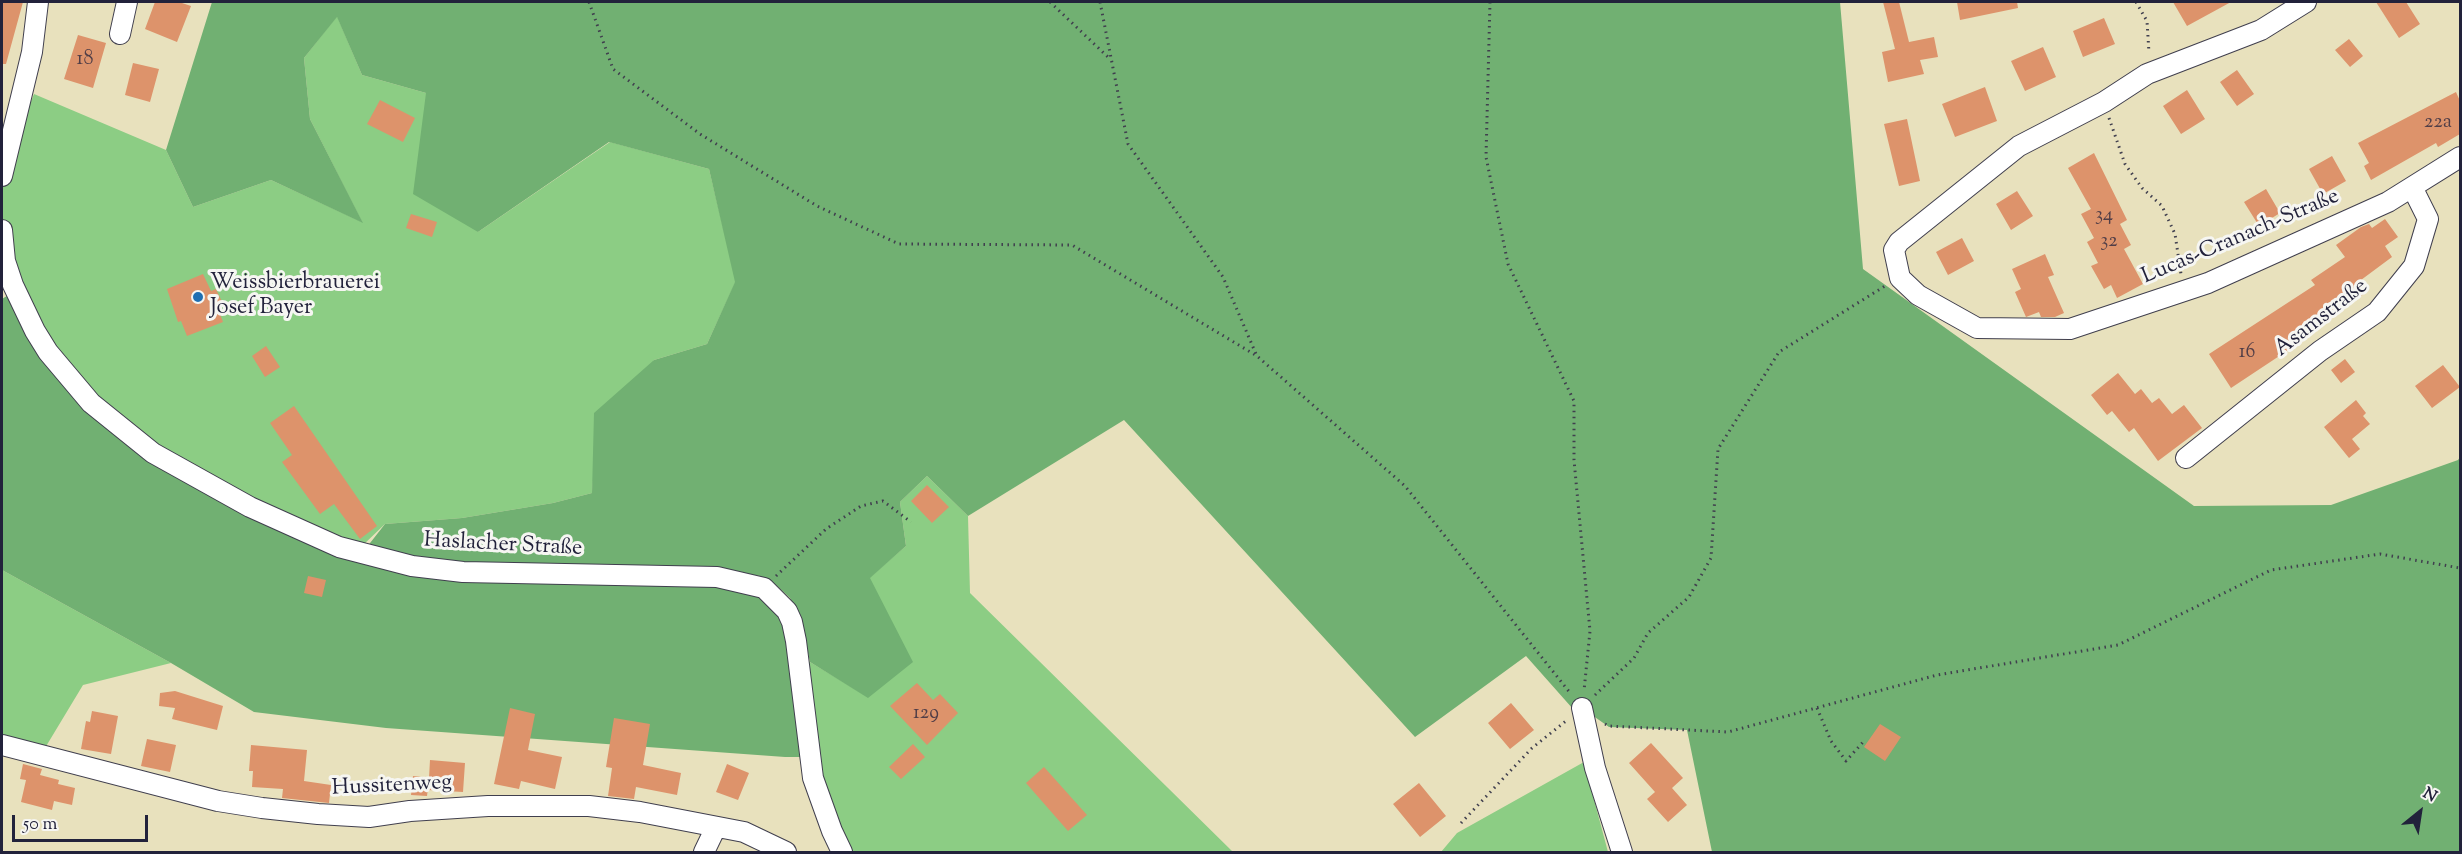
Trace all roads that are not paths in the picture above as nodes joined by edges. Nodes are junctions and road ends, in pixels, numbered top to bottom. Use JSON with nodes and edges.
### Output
{"nodes":[{"id":1,"x":38,"y":2,"type":"edge"},
{"id":2,"x":127,"y":2,"type":"edge"},
{"id":3,"x":2306,"y":2,"type":"edge"},
{"id":4,"x":120,"y":34,"type":"dead end"},
{"id":5,"x":2460,"y":157,"type":"edge"},
{"id":6,"x":2,"y":176,"type":"edge"},
{"id":7,"x":2412,"y":187,"type":"junction"},
{"id":8,"x":2,"y":230,"type":"edge"},
{"id":9,"x":2186,"y":458,"type":"dead end"},
{"id":10,"x":1582,"y":708,"type":"road end"},
{"id":11,"x":2,"y":744,"type":"edge"},
{"id":12,"x":716,"y":827,"type":"junction"},
{"id":13,"x":704,"y":852,"type":"edge"},
{"id":14,"x":786,"y":852,"type":"edge"},
{"id":15,"x":842,"y":852,"type":"edge"},
{"id":16,"x":1622,"y":852,"type":"edge"}],
"edges":[{"from":1,"to":6,"type":"street"},
{"from":2,"to":4,"type":"street"},
{"from":3,"to":7,"type":"street","name":"Lucas-Cranach-Straße"},
{"from":5,"to":7,"type":"street","name":"Lucas-Cranach-Straße"},
{"from":7,"to":9,"type":"street","name":"Asamstraße"},
{"from":8,"to":15,"type":"street","name":"Haslacher Straße"},
{"from":10,"to":16,"type":"street"},
{"from":11,"to":12,"type":"street","name":"Hussitenweg"},
{"from":12,"to":13,"type":"street"},
{"from":12,"to":14,"type":"street","name":"Hussitenweg"}]}
